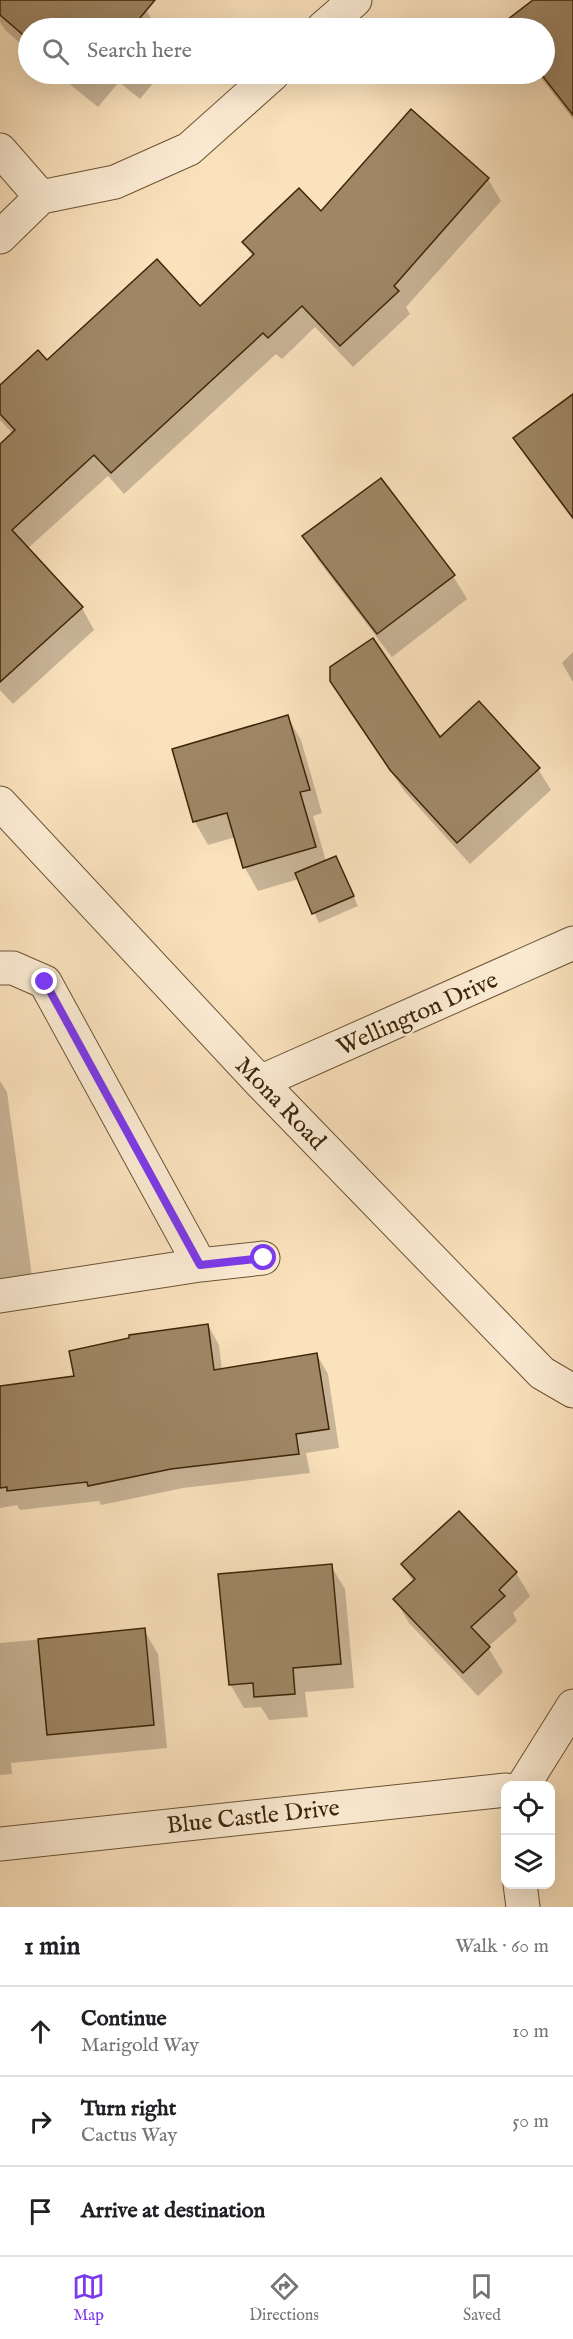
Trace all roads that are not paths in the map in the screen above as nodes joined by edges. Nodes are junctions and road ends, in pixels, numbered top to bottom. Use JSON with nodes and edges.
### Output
{"nodes":[{"id":1,"x":355,"y":0,"type":"edge"},
{"id":2,"x":334,"y":18,"type":"edge"},
{"id":3,"x":262,"y":84,"type":"edge"},
{"id":4,"x":0,"y":150,"type":"edge"},
{"id":5,"x":41,"y":197,"type":"junction"},
{"id":6,"x":0,"y":237,"type":"edge"},
{"id":7,"x":0,"y":803,"type":"edge"},
{"id":8,"x":573,"y":944,"type":"edge"},
{"id":9,"x":0,"y":968,"type":"edge"},
{"id":10,"x":260,"y":1082,"type":"junction"},
{"id":11,"x":264,"y":1258,"type":"dead end"},
{"id":12,"x":200,"y":1265,"type":"junction"},
{"id":13,"x":0,"y":1296,"type":"edge"},
{"id":14,"x":573,"y":1391,"type":"edge"},
{"id":15,"x":573,"y":1706,"type":"edge"},
{"id":16,"x":526,"y":1781,"type":"edge"},
{"id":17,"x":501,"y":1791,"type":"edge"},
{"id":18,"x":0,"y":1844,"type":"edge"},
{"id":19,"x":521,"y":1889,"type":"edge"},
{"id":20,"x":523,"y":1907,"type":"edge"}],
"edges":[{"from":1,"to":2,"type":"street"},
{"from":3,"to":5,"type":"street"},
{"from":4,"to":5,"type":"street"},
{"from":5,"to":6,"type":"street"},
{"from":7,"to":10,"type":"street","name":"Mona Road"},
{"from":8,"to":10,"type":"street","name":"Wellington Drive"},
{"from":9,"to":12,"type":"street"},
{"from":10,"to":14,"type":"street","name":"Mona Road"},
{"from":11,"to":12,"type":"street"},
{"from":12,"to":13,"type":"street"},
{"from":15,"to":16,"type":"street"},
{"from":17,"to":18,"type":"street","name":"Blue Castle Drive"},
{"from":19,"to":20,"type":"street"}]}
